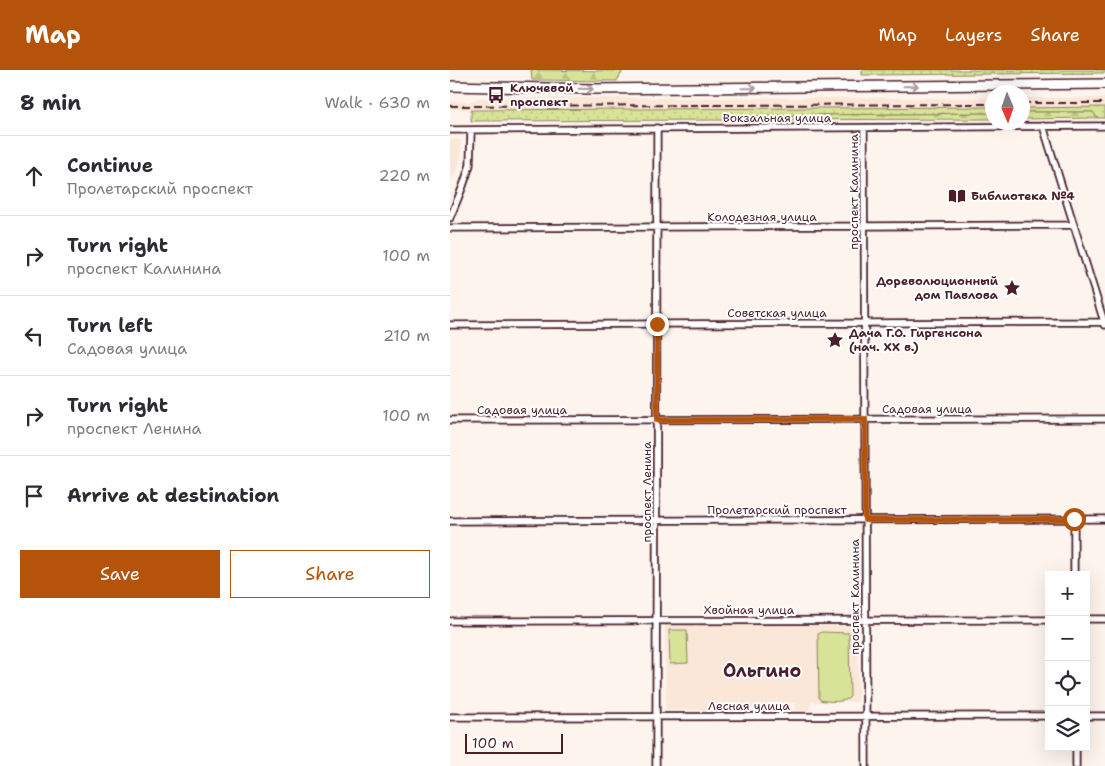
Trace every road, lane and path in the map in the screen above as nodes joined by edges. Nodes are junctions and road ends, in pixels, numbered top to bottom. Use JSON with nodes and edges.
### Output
{"nodes":[{"id":1,"x":1105,"y":84,"type":"edge"},
{"id":2,"x":450,"y":86,"type":"edge"},
{"id":3,"x":1043,"y":126,"type":"junction"},
{"id":4,"x":1105,"y":126,"type":"edge"},
{"id":5,"x":657,"y":128,"type":"junction"},
{"id":6,"x":864,"y":128,"type":"junction"},
{"id":7,"x":450,"y":130,"type":"edge"},
{"id":8,"x":471,"y":131,"type":"junction"},
{"id":9,"x":450,"y":218,"type":"edge"},
{"id":10,"x":1074,"y":225,"type":"junction"},
{"id":11,"x":864,"y":226,"type":"junction"},
{"id":12,"x":657,"y":227,"type":"junction"},
{"id":13,"x":450,"y":228,"type":"edge"},
{"id":14,"x":865,"y":323,"type":"junction"},
{"id":15,"x":1105,"y":323,"type":"edge"},
{"id":16,"x":657,"y":324,"type":"junction"},
{"id":17,"x":450,"y":325,"type":"edge"},
{"id":18,"x":865,"y":419,"type":"junction"},
{"id":19,"x":1105,"y":419,"type":"edge"},
{"id":20,"x":450,"y":420,"type":"edge"},
{"id":21,"x":657,"y":420,"type":"junction"},
{"id":22,"x":1074,"y":519,"type":"junction"},
{"id":23,"x":1105,"y":519,"type":"edge"},
{"id":24,"x":657,"y":520,"type":"junction"},
{"id":25,"x":865,"y":520,"type":"junction"},
{"id":26,"x":450,"y":521,"type":"edge"},
{"id":27,"x":1074,"y":571,"type":"edge"},
{"id":28,"x":1105,"y":619,"type":"edge"},
{"id":29,"x":866,"y":620,"type":"junction"},
{"id":30,"x":1045,"y":620,"type":"edge"},
{"id":31,"x":1090,"y":620,"type":"edge"},
{"id":32,"x":450,"y":621,"type":"edge"},
{"id":33,"x":656,"y":621,"type":"junction"},
{"id":34,"x":656,"y":716,"type":"junction"},
{"id":35,"x":866,"y":716,"type":"junction"},
{"id":36,"x":1045,"y":716,"type":"edge"},
{"id":37,"x":1090,"y":716,"type":"edge"},
{"id":38,"x":1105,"y":716,"type":"edge"},
{"id":39,"x":450,"y":717,"type":"edge"},
{"id":40,"x":1076,"y":751,"type":"edge"},
{"id":41,"x":656,"y":766,"type":"edge"},
{"id":42,"x":866,"y":766,"type":"edge"},
{"id":43,"x":1076,"y":766,"type":"edge"}],
"edges":[{"from":2,"to":1,"type":"main road","one_way":true},
{"from":3,"to":4,"type":"street","name":"Вокзальная улица"},
{"from":3,"to":6,"type":"street","name":"Вокзальная улица"},
{"from":3,"to":10,"type":"street"},
{"from":5,"to":6,"type":"street","name":"Вокзальная улица"},
{"from":5,"to":8,"type":"street","name":"Вокзальная улица"},
{"from":5,"to":12,"type":"street","name":"проспект Ленина"},
{"from":6,"to":11,"type":"street","name":"проспект Калинина"},
{"from":7,"to":8,"type":"street","name":"Вокзальная улица"},
{"from":8,"to":9,"type":"street"},
{"from":10,"to":11,"type":"street","name":"Колодезная улица"},
{"from":10,"to":15,"type":"street"},
{"from":11,"to":12,"type":"street","name":"Колодезная улица"},
{"from":11,"to":14,"type":"street","name":"проспект Калинина"},
{"from":12,"to":13,"type":"street","name":"Колодезная улица"},
{"from":12,"to":16,"type":"street","name":"проспект Ленина"},
{"from":14,"to":15,"type":"street","name":"Советская улица"},
{"from":14,"to":16,"type":"street","name":"Советская улица"},
{"from":14,"to":18,"type":"street","name":"проспект Калинина"},
{"from":16,"to":17,"type":"street","name":"Советская улица"},
{"from":16,"to":21,"type":"street","name":"проспект Ленина"},
{"from":18,"to":19,"type":"street","name":"Садовая улица"},
{"from":18,"to":21,"type":"street","name":"Садовая улица"},
{"from":18,"to":25,"type":"street","name":"проспект Калинина"},
{"from":20,"to":21,"type":"street","name":"Садовая улица"},
{"from":21,"to":24,"type":"street","name":"проспект Ленина"},
{"from":22,"to":23,"type":"street","name":"Пролетарский проспект"},
{"from":22,"to":25,"type":"street","name":"Пролетарский проспект"},
{"from":22,"to":27,"type":"street"},
{"from":24,"to":25,"type":"street","name":"Пролетарский проспект"},
{"from":24,"to":26,"type":"street","name":"Пролетарский проспект"},
{"from":24,"to":33,"type":"street","name":"проспект Ленина"},
{"from":25,"to":29,"type":"street","name":"проспект Калинина"},
{"from":28,"to":31,"type":"street"},
{"from":29,"to":30,"type":"street","name":"Хвойная улица"},
{"from":29,"to":33,"type":"street","name":"Хвойная улица"},
{"from":29,"to":35,"type":"street","name":"проспект Калинина"},
{"from":32,"to":33,"type":"street","name":"Хвойная улица"},
{"from":33,"to":34,"type":"street","name":"проспект Ленина"},
{"from":34,"to":35,"type":"street","name":"Лесная улица"},
{"from":34,"to":39,"type":"street","name":"Лесная улица"},
{"from":34,"to":41,"type":"street","name":"проспект Ленина"},
{"from":35,"to":36,"type":"street","name":"Лесная улица"},
{"from":35,"to":42,"type":"street","name":"проспект Калинина"},
{"from":37,"to":38,"type":"street"},
{"from":40,"to":43,"type":"street"}]}
